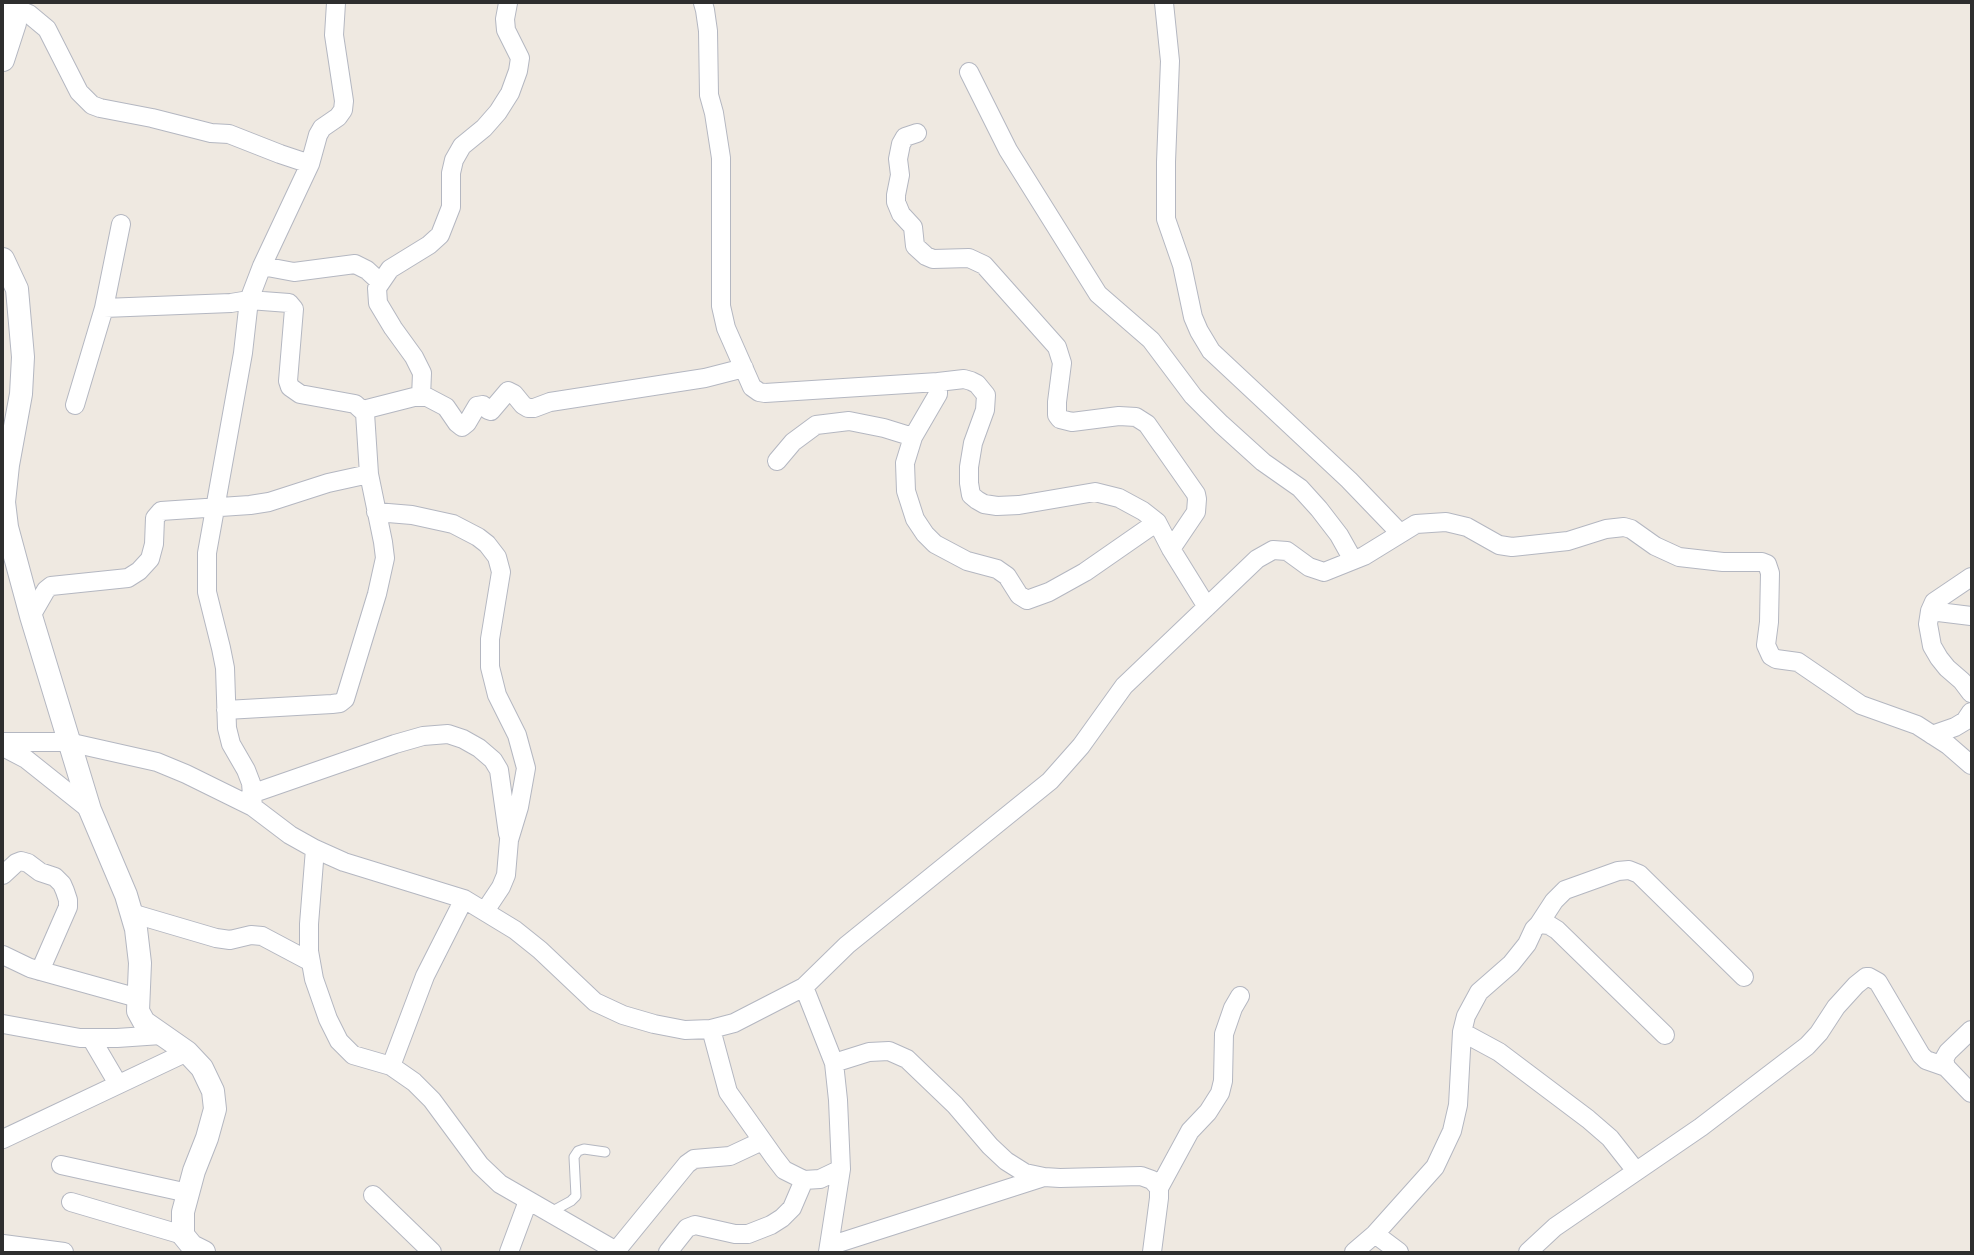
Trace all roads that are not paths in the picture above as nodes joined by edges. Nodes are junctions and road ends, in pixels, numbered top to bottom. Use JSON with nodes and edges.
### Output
{"nodes":[{"id":1,"x":336,"y":3,"type":"edge"},
{"id":2,"x":508,"y":3,"type":"edge"},
{"id":3,"x":703,"y":3,"type":"edge"},
{"id":4,"x":1164,"y":3,"type":"edge"},
{"id":5,"x":15,"y":6,"type":"edge"},
{"id":6,"x":3,"y":60,"type":"edge"},
{"id":7,"x":969,"y":72,"type":"dead end"},
{"id":8,"x":917,"y":133,"type":"dead end"},
{"id":9,"x":310,"y":164,"type":"junction"},
{"id":10,"x":121,"y":224,"type":"dead end"},
{"id":11,"x":3,"y":259,"type":"edge"},
{"id":12,"x":262,"y":266,"type":"junction"},
{"id":13,"x":380,"y":282,"type":"junction"},
{"id":14,"x":249,"y":300,"type":"junction"},
{"id":15,"x":104,"y":308,"type":"junction"},
{"id":16,"x":744,"y":368,"type":"junction"},
{"id":17,"x":938,"y":382,"type":"junction"},
{"id":18,"x":421,"y":397,"type":"junction"},
{"id":19,"x":75,"y":405,"type":"dead end"},
{"id":20,"x":362,"y":410,"type":"junction"},
{"id":21,"x":914,"y":437,"type":"junction"},
{"id":22,"x":777,"y":461,"type":"dead end"},
{"id":23,"x":369,"y":474,"type":"junction"},
{"id":24,"x":215,"y":507,"type":"junction"},
{"id":25,"x":376,"y":512,"type":"junction"},
{"id":26,"x":1157,"y":522,"type":"junction"},
{"id":27,"x":1400,"y":533,"type":"junction"},
{"id":28,"x":1171,"y":549,"type":"junction"},
{"id":29,"x":1353,"y":560,"type":"junction"},
{"id":30,"x":1971,"y":577,"type":"edge"},
{"id":31,"x":1207,"y":607,"type":"junction"},
{"id":32,"x":1930,"y":611,"type":"junction"},
{"id":33,"x":31,"y":616,"type":"junction"},
{"id":34,"x":1971,"y":616,"type":"edge"},
{"id":35,"x":1971,"y":693,"type":"edge"},
{"id":36,"x":226,"y":710,"type":"junction"},
{"id":37,"x":1971,"y":712,"type":"edge"},
{"id":38,"x":1932,"y":735,"type":"junction"},
{"id":39,"x":3,"y":742,"type":"edge"},
{"id":40,"x":68,"y":742,"type":"junction"},
{"id":41,"x":3,"y":748,"type":"edge"},
{"id":42,"x":1971,"y":765,"type":"edge"},
{"id":43,"x":252,"y":801,"type":"junction"},
{"id":44,"x":90,"y":810,"type":"junction"},
{"id":45,"x":510,"y":840,"type":"junction"},
{"id":46,"x":315,"y":849,"type":"junction"},
{"id":47,"x":3,"y":875,"type":"edge"},
{"id":48,"x":464,"y":899,"type":"junction"},
{"id":49,"x":485,"y":911,"type":"junction"},
{"id":50,"x":131,"y":913,"type":"junction"},
{"id":51,"x":1539,"y":924,"type":"junction"},
{"id":52,"x":3,"y":955,"type":"edge"},
{"id":53,"x":311,"y":962,"type":"junction"},
{"id":54,"x":40,"y":971,"type":"junction"},
{"id":55,"x":1744,"y":977,"type":"dead end"},
{"id":56,"x":804,"y":987,"type":"junction"},
{"id":57,"x":1240,"y":996,"type":"dead end"},
{"id":58,"x":138,"y":998,"type":"junction"},
{"id":59,"x":3,"y":1024,"type":"edge"},
{"id":60,"x":710,"y":1029,"type":"junction"},
{"id":61,"x":1971,"y":1030,"type":"edge"},
{"id":62,"x":1462,"y":1032,"type":"junction"},
{"id":63,"x":161,"y":1035,"type":"junction"},
{"id":64,"x":1665,"y":1035,"type":"dead end"},
{"id":65,"x":91,"y":1038,"type":"junction"},
{"id":66,"x":188,"y":1052,"type":"junction"},
{"id":67,"x":834,"y":1063,"type":"junction"},
{"id":68,"x":391,"y":1066,"type":"junction"},
{"id":69,"x":1946,"y":1068,"type":"junction"},
{"id":70,"x":118,"y":1084,"type":"junction"},
{"id":71,"x":1971,"y":1093,"type":"edge"},
{"id":72,"x":3,"y":1139,"type":"edge"},
{"id":73,"x":762,"y":1141,"type":"junction"},
{"id":74,"x":605,"y":1152,"type":"dead end"},
{"id":75,"x":61,"y":1165,"type":"dead end"},
{"id":76,"x":841,"y":1169,"type":"junction"},
{"id":77,"x":1636,"y":1171,"type":"junction"},
{"id":78,"x":1044,"y":1177,"type":"junction"},
{"id":79,"x":804,"y":1180,"type":"junction"},
{"id":80,"x":1159,"y":1188,"type":"junction"},
{"id":81,"x":188,"y":1193,"type":"junction"},
{"id":82,"x":373,"y":1195,"type":"dead end"},
{"id":83,"x":528,"y":1201,"type":"junction"},
{"id":84,"x":71,"y":1202,"type":"dead end"},
{"id":85,"x":548,"y":1213,"type":"junction"},
{"id":86,"x":1375,"y":1234,"type":"junction"},
{"id":87,"x":3,"y":1244,"type":"edge"},
{"id":88,"x":192,"y":1246,"type":"edge"},
{"id":89,"x":828,"y":1249,"type":"edge"},
{"id":90,"x":617,"y":1251,"type":"edge"},
{"id":91,"x":64,"y":1252,"type":"edge"},
{"id":92,"x":432,"y":1252,"type":"edge"},
{"id":93,"x":509,"y":1252,"type":"edge"},
{"id":94,"x":668,"y":1252,"type":"edge"},
{"id":95,"x":1152,"y":1252,"type":"edge"},
{"id":96,"x":1354,"y":1252,"type":"edge"},
{"id":97,"x":1399,"y":1252,"type":"edge"},
{"id":98,"x":1528,"y":1252,"type":"edge"}],
"edges":[{"from":1,"to":9,"type":"street"},
{"from":2,"to":13,"type":"street"},
{"from":3,"to":16,"type":"street"},
{"from":4,"to":27,"type":"street"},
{"from":5,"to":6,"type":"street"},
{"from":5,"to":9,"type":"street"},
{"from":7,"to":29,"type":"street"},
{"from":8,"to":28,"type":"street"},
{"from":9,"to":12,"type":"street"},
{"from":10,"to":15,"type":"street"},
{"from":11,"to":33,"type":"street"},
{"from":12,"to":13,"type":"street"},
{"from":12,"to":14,"type":"street"},
{"from":13,"to":18,"type":"street"},
{"from":14,"to":15,"type":"street"},
{"from":14,"to":20,"type":"street"},
{"from":14,"to":24,"type":"street"},
{"from":15,"to":19,"type":"street"},
{"from":16,"to":17,"type":"street"},
{"from":16,"to":18,"type":"street"},
{"from":17,"to":21,"type":"street"},
{"from":17,"to":26,"type":"street"},
{"from":18,"to":20,"type":"street"},
{"from":20,"to":23,"type":"street"},
{"from":21,"to":22,"type":"street"},
{"from":21,"to":26,"type":"street"},
{"from":23,"to":24,"type":"street"},
{"from":23,"to":25,"type":"street"},
{"from":24,"to":33,"type":"street"},
{"from":24,"to":36,"type":"street"},
{"from":25,"to":36,"type":"street"},
{"from":25,"to":45,"type":"street"},
{"from":26,"to":28,"type":"street"},
{"from":27,"to":29,"type":"street"},
{"from":27,"to":38,"type":"street"},
{"from":28,"to":31,"type":"street"},
{"from":29,"to":31,"type":"street"},
{"from":30,"to":32,"type":"street"},
{"from":31,"to":56,"type":"street"},
{"from":32,"to":34,"type":"street"},
{"from":32,"to":35,"type":"street"},
{"from":33,"to":40,"type":"street"},
{"from":36,"to":43,"type":"street"},
{"from":37,"to":38,"type":"street"},
{"from":38,"to":42,"type":"street"},
{"from":39,"to":40,"type":"street"},
{"from":40,"to":43,"type":"street"},
{"from":40,"to":44,"type":"street"},
{"from":41,"to":44,"type":"street"},
{"from":43,"to":45,"type":"street"},
{"from":43,"to":46,"type":"street"},
{"from":44,"to":50,"type":"street"},
{"from":45,"to":49,"type":"street"},
{"from":46,"to":48,"type":"street"},
{"from":46,"to":53,"type":"street"},
{"from":47,"to":54,"type":"street"},
{"from":48,"to":49,"type":"street"},
{"from":48,"to":68,"type":"street"},
{"from":49,"to":60,"type":"street"},
{"from":50,"to":53,"type":"street"},
{"from":50,"to":58,"type":"street"},
{"from":51,"to":55,"type":"street"},
{"from":51,"to":62,"type":"street"},
{"from":51,"to":64,"type":"street"},
{"from":52,"to":54,"type":"street"},
{"from":53,"to":68,"type":"street"},
{"from":54,"to":58,"type":"street"},
{"from":56,"to":60,"type":"street"},
{"from":56,"to":67,"type":"street"},
{"from":57,"to":80,"type":"street"},
{"from":58,"to":63,"type":"street"},
{"from":59,"to":65,"type":"street"},
{"from":60,"to":73,"type":"street"},
{"from":61,"to":69,"type":"street"},
{"from":62,"to":77,"type":"street"},
{"from":62,"to":86,"type":"street"},
{"from":63,"to":65,"type":"street"},
{"from":63,"to":66,"type":"street"},
{"from":65,"to":70,"type":"street"},
{"from":66,"to":70,"type":"street"},
{"from":66,"to":81,"type":"street"},
{"from":67,"to":76,"type":"street"},
{"from":67,"to":78,"type":"street"},
{"from":68,"to":83,"type":"street"},
{"from":69,"to":71,"type":"street"},
{"from":69,"to":77,"type":"street"},
{"from":70,"to":72,"type":"street"},
{"from":73,"to":79,"type":"street"},
{"from":73,"to":90,"type":"street"},
{"from":74,"to":85,"type":"lane"},
{"from":75,"to":81,"type":"street"},
{"from":76,"to":79,"type":"street"},
{"from":76,"to":89,"type":"street"},
{"from":77,"to":98,"type":"street"},
{"from":78,"to":80,"type":"street"},
{"from":78,"to":89,"type":"street"},
{"from":79,"to":94,"type":"street"},
{"from":80,"to":95,"type":"street"},
{"from":81,"to":88,"type":"street"},
{"from":82,"to":92,"type":"street"},
{"from":83,"to":85,"type":"street"},
{"from":83,"to":93,"type":"street"},
{"from":84,"to":88,"type":"street"},
{"from":85,"to":90,"type":"street"},
{"from":86,"to":96,"type":"street"},
{"from":86,"to":97,"type":"street"},
{"from":87,"to":91,"type":"street"}]}
